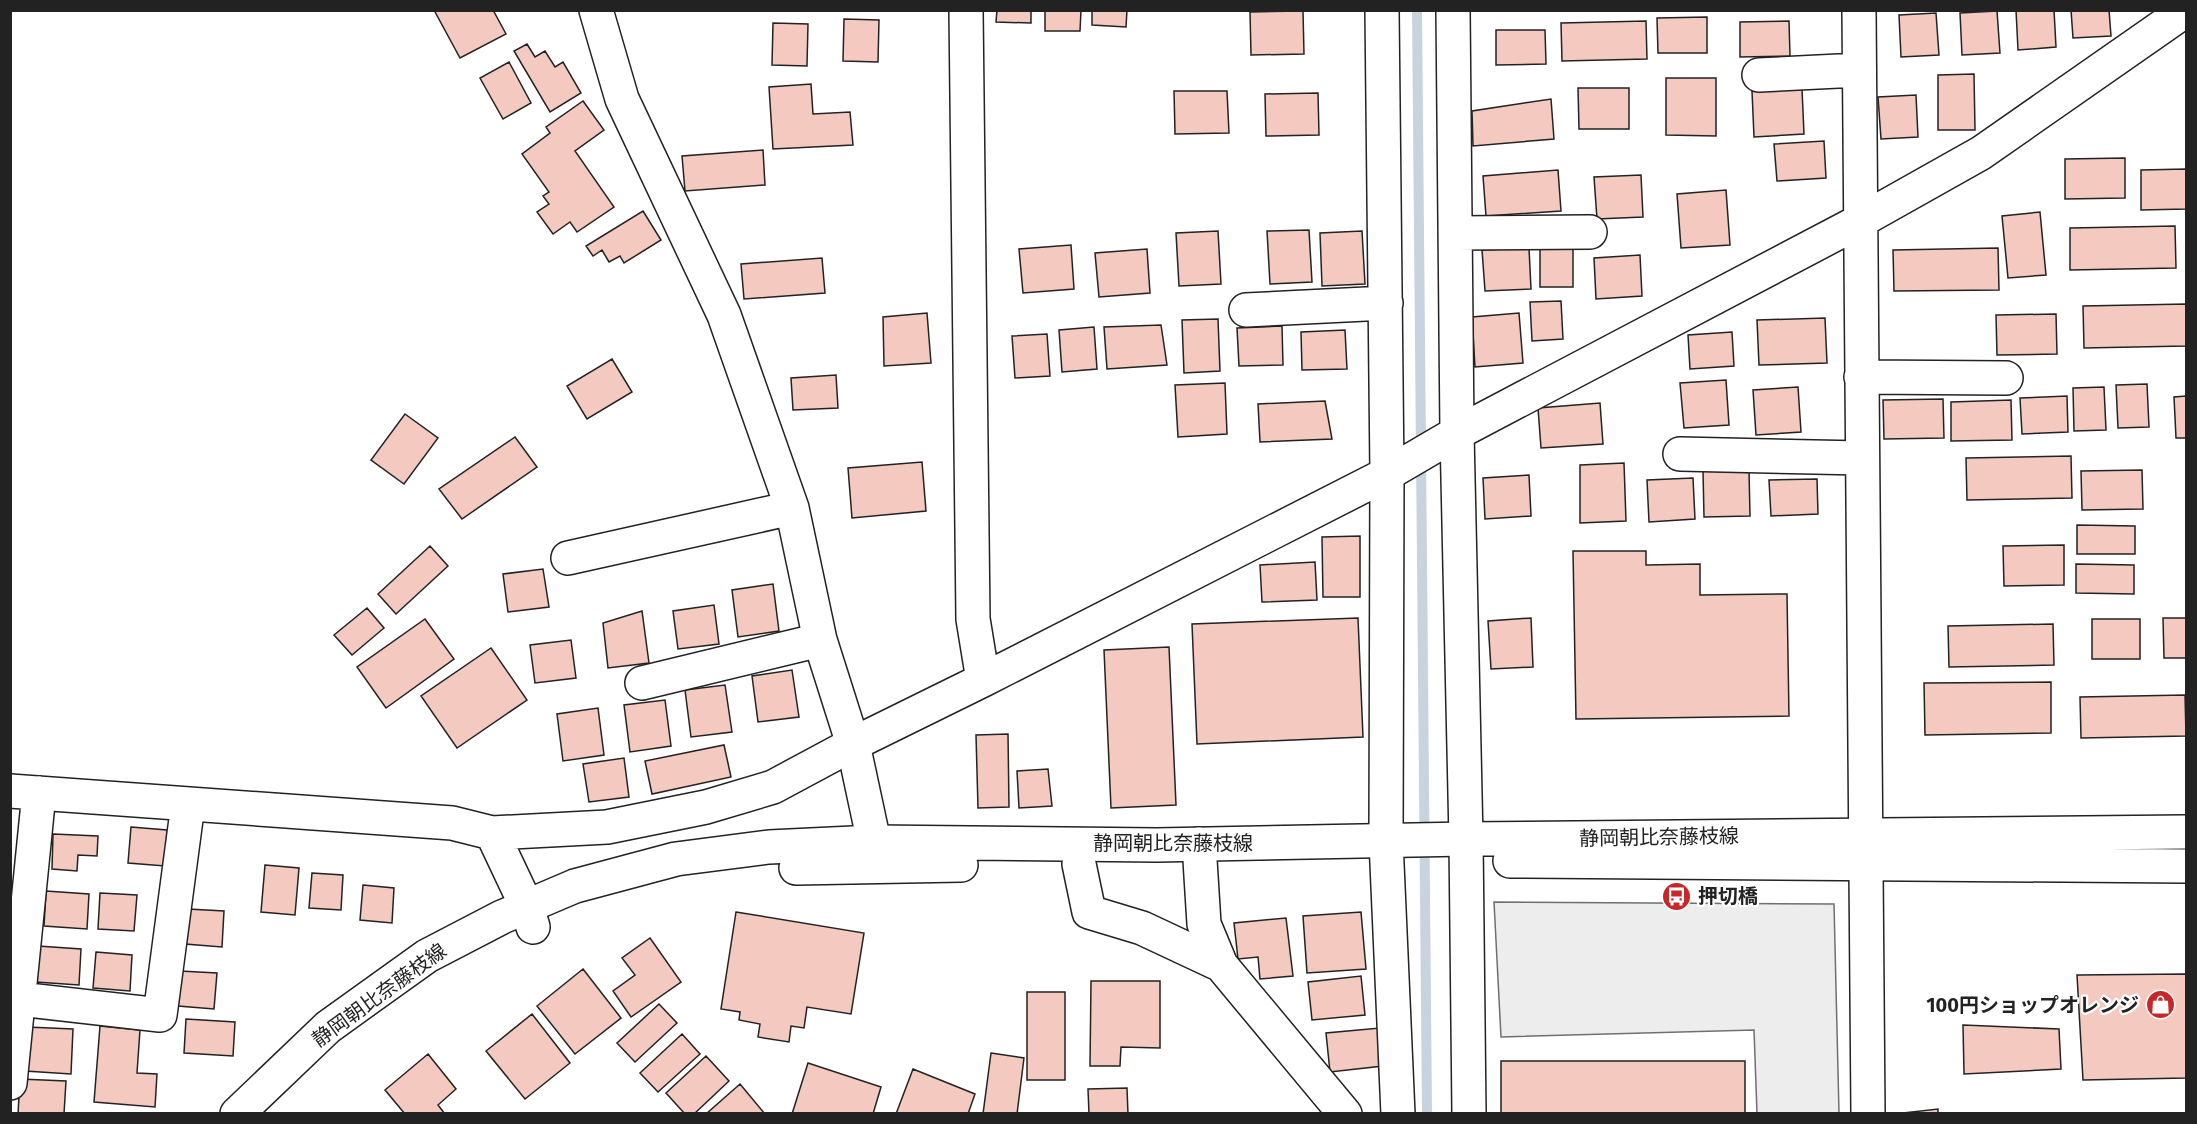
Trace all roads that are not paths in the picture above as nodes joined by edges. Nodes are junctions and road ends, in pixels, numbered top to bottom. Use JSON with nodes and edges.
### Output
{"nodes":[{"id":1,"x":596,"y":10,"type":"edge"},
{"id":2,"x":966,"y":10,"type":"edge"},
{"id":3,"x":1382,"y":10,"type":"edge"},
{"id":4,"x":1453,"y":10,"type":"edge"},
{"id":5,"x":1859,"y":10,"type":"edge"},
{"id":6,"x":2186,"y":10,"type":"edge"},
{"id":7,"x":1859,"y":70,"type":"junction"},
{"id":8,"x":1759,"y":75,"type":"dead end"},
{"id":9,"x":1860,"y":221,"type":"junction"},
{"id":10,"x":1456,"y":232,"type":"junction"},
{"id":11,"x":1590,"y":232,"type":"dead end"},
{"id":12,"x":1386,"y":303,"type":"junction"},
{"id":13,"x":1246,"y":310,"type":"dead end"},
{"id":14,"x":1861,"y":377,"type":"junction"},
{"id":15,"x":2006,"y":378,"type":"dead end"},
{"id":16,"x":1457,"y":432,"type":"junction"},
{"id":17,"x":1680,"y":454,"type":"dead end"},
{"id":18,"x":1862,"y":458,"type":"junction"},
{"id":19,"x":1388,"y":474,"type":"junction"},
{"id":20,"x":792,"y":508,"type":"junction"},
{"id":21,"x":568,"y":558,"type":"dead end"},
{"id":22,"x":820,"y":640,"type":"junction"},
{"id":23,"x":982,"y":681,"type":"junction"},
{"id":24,"x":642,"y":683,"type":"dead end"},
{"id":25,"x":853,"y":744,"type":"junction"},
{"id":26,"x":25,"y":792,"type":"edge"},
{"id":27,"x":188,"y":804,"type":"junction"},
{"id":28,"x":2187,"y":832,"type":"edge"},
{"id":29,"x":492,"y":833,"type":"junction"},
{"id":30,"x":1866,"y":849,"type":"junction"},
{"id":31,"x":1466,"y":850,"type":"junction"},
{"id":32,"x":1386,"y":851,"type":"junction"},
{"id":33,"x":875,"y":854,"type":"junction"},
{"id":34,"x":1199,"y":854,"type":"junction"},
{"id":35,"x":1079,"y":864,"type":"junction"},
{"id":36,"x":2187,"y":867,"type":"edge"},
{"id":37,"x":530,"y":917,"type":"junction"},
{"id":38,"x":1221,"y":965,"type":"junction"},
{"id":39,"x":19,"y":999,"type":"junction"},
{"id":40,"x":10,"y":1083,"type":"edge"},
{"id":41,"x":237,"y":1113,"type":"edge"},
{"id":42,"x":268,"y":1113,"type":"edge"},
{"id":43,"x":1345,"y":1113,"type":"edge"},
{"id":44,"x":1398,"y":1113,"type":"edge"},
{"id":45,"x":1468,"y":1113,"type":"edge"},
{"id":46,"x":1868,"y":1113,"type":"edge"}],
"edges":[{"from":1,"to":20,"type":"street"},
{"from":2,"to":23,"type":"street"},
{"from":3,"to":12,"type":"street"},
{"from":4,"to":10,"type":"street"},
{"from":5,"to":7,"type":"street"},
{"from":6,"to":9,"type":"street"},
{"from":7,"to":8,"type":"street"},
{"from":7,"to":9,"type":"street"},
{"from":9,"to":14,"type":"street"},
{"from":9,"to":16,"type":"street"},
{"from":10,"to":11,"type":"street"},
{"from":10,"to":16,"type":"street"},
{"from":12,"to":13,"type":"street"},
{"from":12,"to":19,"type":"street"},
{"from":14,"to":15,"type":"street"},
{"from":14,"to":18,"type":"street"},
{"from":16,"to":19,"type":"street"},
{"from":16,"to":31,"type":"street"},
{"from":17,"to":18,"type":"street"},
{"from":18,"to":30,"type":"street"},
{"from":19,"to":23,"type":"street"},
{"from":19,"to":32,"type":"street"},
{"from":20,"to":21,"type":"street"},
{"from":20,"to":22,"type":"street"},
{"from":22,"to":24,"type":"street"},
{"from":22,"to":25,"type":"street"},
{"from":23,"to":25,"type":"street"},
{"from":25,"to":29,"type":"street"},
{"from":25,"to":33,"type":"street"},
{"from":26,"to":27,"type":"street"},
{"from":26,"to":39,"type":"street"},
{"from":27,"to":29,"type":"street"},
{"from":27,"to":39,"type":"street"},
{"from":28,"to":30,"type":"street","name":"静岡朝比奈藤枝線"},
{"from":29,"to":37,"type":"street"},
{"from":30,"to":31,"type":"street","name":"静岡朝比奈藤枝線"},
{"from":30,"to":36,"type":"street","name":"静岡朝比奈藤枝線"},
{"from":30,"to":46,"type":"street"},
{"from":31,"to":32,"type":"street","name":"静岡朝比奈藤枝線"},
{"from":31,"to":45,"type":"street"},
{"from":32,"to":34,"type":"street","name":"静岡朝比奈藤枝線"},
{"from":32,"to":44,"type":"street"},
{"from":33,"to":34,"type":"street","name":"静岡朝比奈藤枝線"},
{"from":33,"to":35,"type":"street","name":"静岡朝比奈藤枝線"},
{"from":33,"to":37,"type":"street","name":"静岡朝比奈藤枝線"},
{"from":34,"to":35,"type":"street","name":"静岡朝比奈藤枝線"},
{"from":34,"to":38,"type":"street"},
{"from":35,"to":38,"type":"street"},
{"from":37,"to":41,"type":"street","name":"静岡朝比奈藤枝線"},
{"from":37,"to":42,"type":"street","name":"静岡朝比奈藤枝線"},
{"from":38,"to":43,"type":"street"},
{"from":39,"to":40,"type":"street"}]}
